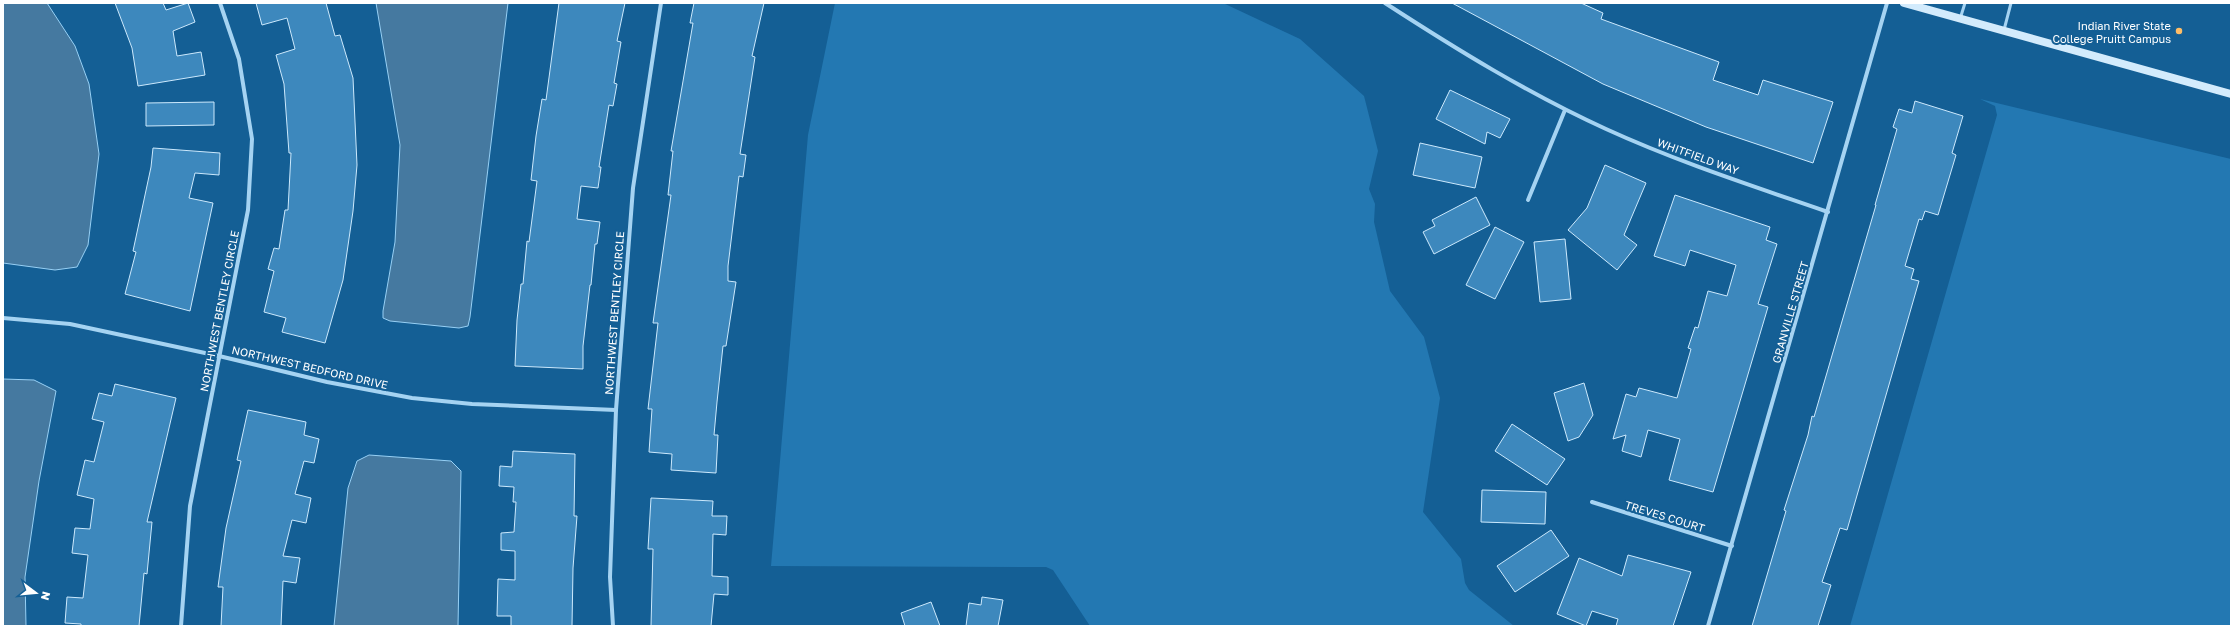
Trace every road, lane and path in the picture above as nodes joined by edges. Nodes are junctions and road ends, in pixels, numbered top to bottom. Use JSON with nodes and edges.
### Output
{"nodes":[{"id":1,"x":220,"y":3,"type":"edge"},
{"id":2,"x":661,"y":3,"type":"edge"},
{"id":3,"x":1385,"y":3,"type":"edge"},
{"id":4,"x":1887,"y":3,"type":"edge"},
{"id":5,"x":1904,"y":3,"type":"edge"},
{"id":6,"x":1965,"y":3,"type":"edge"},
{"id":7,"x":2011,"y":3,"type":"edge"},
{"id":8,"x":1960,"y":20,"type":"junction"},
{"id":9,"x":2003,"y":32,"type":"junction"},
{"id":10,"x":2231,"y":94,"type":"edge"},
{"id":11,"x":1565,"y":110,"type":"junction"},
{"id":12,"x":1528,"y":200,"type":"dead end"},
{"id":13,"x":1828,"y":212,"type":"junction"},
{"id":14,"x":3,"y":318,"type":"edge"},
{"id":15,"x":219,"y":356,"type":"junction"},
{"id":16,"x":616,"y":410,"type":"junction"},
{"id":17,"x":1592,"y":502,"type":"dead end"},
{"id":18,"x":1732,"y":546,"type":"junction"},
{"id":19,"x":181,"y":626,"type":"edge"},
{"id":20,"x":613,"y":626,"type":"edge"},
{"id":21,"x":1708,"y":626,"type":"edge"}],
"edges":[{"from":1,"to":15,"type":"street","name":"NORTHWEST BENTLEY CIRCLE"},
{"from":2,"to":16,"type":"street","name":"NORTHWEST BENTLEY CIRCLE"},
{"from":3,"to":11,"type":"street","name":"WHITFIELD WAY"},
{"from":4,"to":13,"type":"street","name":"GRANVILLE STREET"},
{"from":5,"to":8,"type":"street"},
{"from":6,"to":8,"type":"lane"},
{"from":7,"to":9,"type":"lane"},
{"from":8,"to":9,"type":"street"},
{"from":9,"to":10,"type":"street"},
{"from":11,"to":12,"type":"street"},
{"from":11,"to":13,"type":"street","name":"WHITFIELD WAY"},
{"from":13,"to":18,"type":"street","name":"GRANVILLE STREET"},
{"from":14,"to":15,"type":"street","name":"NORTHWEST BEDFORD DRIVE"},
{"from":15,"to":16,"type":"street","name":"NORTHWEST BEDFORD DRIVE"},
{"from":15,"to":19,"type":"street","name":"NORTHWEST BENTLEY CIRCLE"},
{"from":16,"to":20,"type":"street","name":"NORTHWEST BENTLEY CIRCLE"},
{"from":17,"to":18,"type":"street","name":"TREVES COURT"},
{"from":18,"to":21,"type":"street","name":"GRANVILLE STREET"}]}
